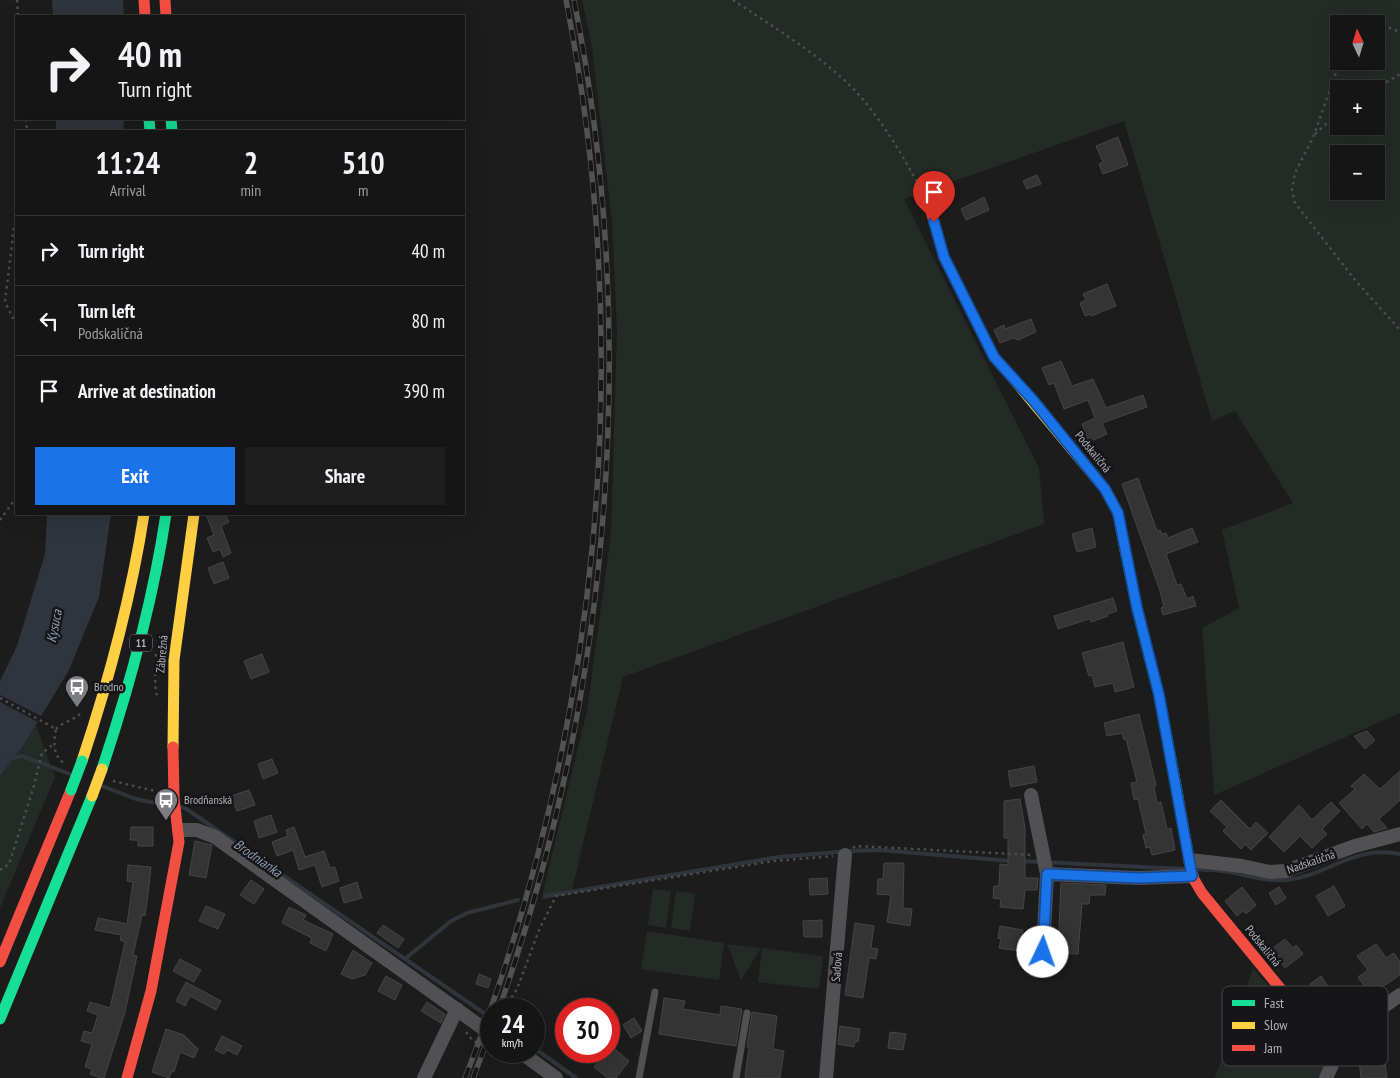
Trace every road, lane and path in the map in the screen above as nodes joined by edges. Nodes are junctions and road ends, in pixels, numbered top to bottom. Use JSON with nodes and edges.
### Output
{"nodes":[{"id":1,"x":17,"y":0,"type":"edge"},
{"id":2,"x":144,"y":0,"type":"edge"},
{"id":3,"x":165,"y":0,"type":"edge"},
{"id":4,"x":733,"y":0,"type":"edge"},
{"id":5,"x":18,"y":15,"type":"edge"},
{"id":6,"x":145,"y":15,"type":"edge"},
{"id":7,"x":166,"y":15,"type":"edge"},
{"id":8,"x":1385,"y":27,"type":"edge"},
{"id":9,"x":1400,"y":32,"type":"edge"},
{"id":10,"x":1337,"y":70,"type":"edge"},
{"id":11,"x":1400,"y":74,"type":"edge"},
{"id":12,"x":1385,"y":83,"type":"edge"},
{"id":13,"x":1330,"y":120,"type":"edge"},
{"id":14,"x":1314,"y":135,"type":"junction"},
{"id":15,"x":929,"y":204,"type":"joint"},
{"id":16,"x":15,"y":224,"type":"edge"},
{"id":17,"x":15,"y":322,"type":"edge"},
{"id":18,"x":1400,"y":330,"type":"edge"},
{"id":19,"x":15,"y":499,"type":"edge"},
{"id":20,"x":144,"y":515,"type":"edge"},
{"id":21,"x":166,"y":515,"type":"edge"},
{"id":22,"x":194,"y":515,"type":"edge"},
{"id":23,"x":0,"y":520,"type":"edge"},
{"id":24,"x":0,"y":698,"type":"edge"},
{"id":25,"x":80,"y":714,"type":"dead end"},
{"id":26,"x":47,"y":723,"type":"dead end"},
{"id":27,"x":56,"y":729,"type":"dead end"},
{"id":28,"x":54,"y":744,"type":"dead end"},
{"id":29,"x":1031,"y":794,"type":"dead end"},
{"id":30,"x":179,"y":830,"type":"junction"},
{"id":31,"x":1400,"y":834,"type":"edge"},
{"id":32,"x":849,"y":852,"type":"junction"},
{"id":33,"x":1045,"y":862,"type":"junction"},
{"id":34,"x":1191,"y":868,"type":"junction"},
{"id":35,"x":0,"y":870,"type":"edge"},
{"id":36,"x":0,"y":962,"type":"edge"},
{"id":37,"x":1042,"y":971,"type":"dead end"},
{"id":38,"x":1278,"y":986,"type":"edge"},
{"id":39,"x":655,"y":992,"type":"dead end"},
{"id":40,"x":1400,"y":996,"type":"edge"},
{"id":41,"x":511,"y":998,"type":"edge"},
{"id":42,"x":1388,"y":1005,"type":"edge"},
{"id":43,"x":457,"y":1009,"type":"junction"},
{"id":44,"x":747,"y":1012,"type":"dead end"},
{"id":45,"x":0,"y":1019,"type":"edge"},
{"id":46,"x":480,"y":1026,"type":"edge"},
{"id":47,"x":535,"y":1063,"type":"edge"},
{"id":48,"x":1331,"y":1066,"type":"edge"},
{"id":49,"x":128,"y":1078,"type":"edge"},
{"id":50,"x":424,"y":1078,"type":"edge"},
{"id":51,"x":556,"y":1078,"type":"edge"},
{"id":52,"x":639,"y":1078,"type":"edge"},
{"id":53,"x":736,"y":1078,"type":"edge"},
{"id":54,"x":826,"y":1078,"type":"edge"},
{"id":55,"x":1326,"y":1078,"type":"edge"}],
"edges":[{"from":1,"to":5,"type":"path"},
{"from":2,"to":6,"type":"street"},
{"from":3,"to":7,"type":"street"},
{"from":4,"to":15,"type":"path"},
{"from":8,"to":9,"type":"path"},
{"from":10,"to":14,"type":"path"},
{"from":11,"to":12,"type":"path"},
{"from":13,"to":14,"type":"path"},
{"from":14,"to":18,"type":"path"},
{"from":15,"to":34,"type":"street","name":"Podskaličná"},
{"from":16,"to":17,"type":"path"},
{"from":19,"to":23,"type":"path"},
{"from":20,"to":36,"type":"street","number":"11","bridge":true},
{"from":21,"to":45,"type":"street","number":"11","bridge":true},
{"from":22,"to":30,"type":"street","name":"Zábrežná"},
{"from":24,"to":26,"type":"path"},
{"from":25,"to":27,"type":"path"},
{"from":28,"to":35,"type":"path"},
{"from":29,"to":33,"type":"street"},
{"from":30,"to":43,"type":"street"},
{"from":30,"to":49,"type":"street"},
{"from":31,"to":34,"type":"street","name":"Nadskaličná"},
{"from":32,"to":33,"type":"path"},
{"from":32,"to":41,"type":"path"},
{"from":32,"to":54,"type":"street","name":"Sadová"},
{"from":33,"to":34,"type":"street","name":"Nadskaličná"},
{"from":33,"to":37,"type":"street"},
{"from":34,"to":38,"type":"street","name":"Podskaličná"},
{"from":39,"to":52,"type":"lane"},
{"from":40,"to":42,"type":"street"},
{"from":43,"to":46,"type":"street"},
{"from":43,"to":50,"type":"street"},
{"from":44,"to":53,"type":"lane"},
{"from":47,"to":51,"type":"street"},
{"from":48,"to":55,"type":"street"}]}
